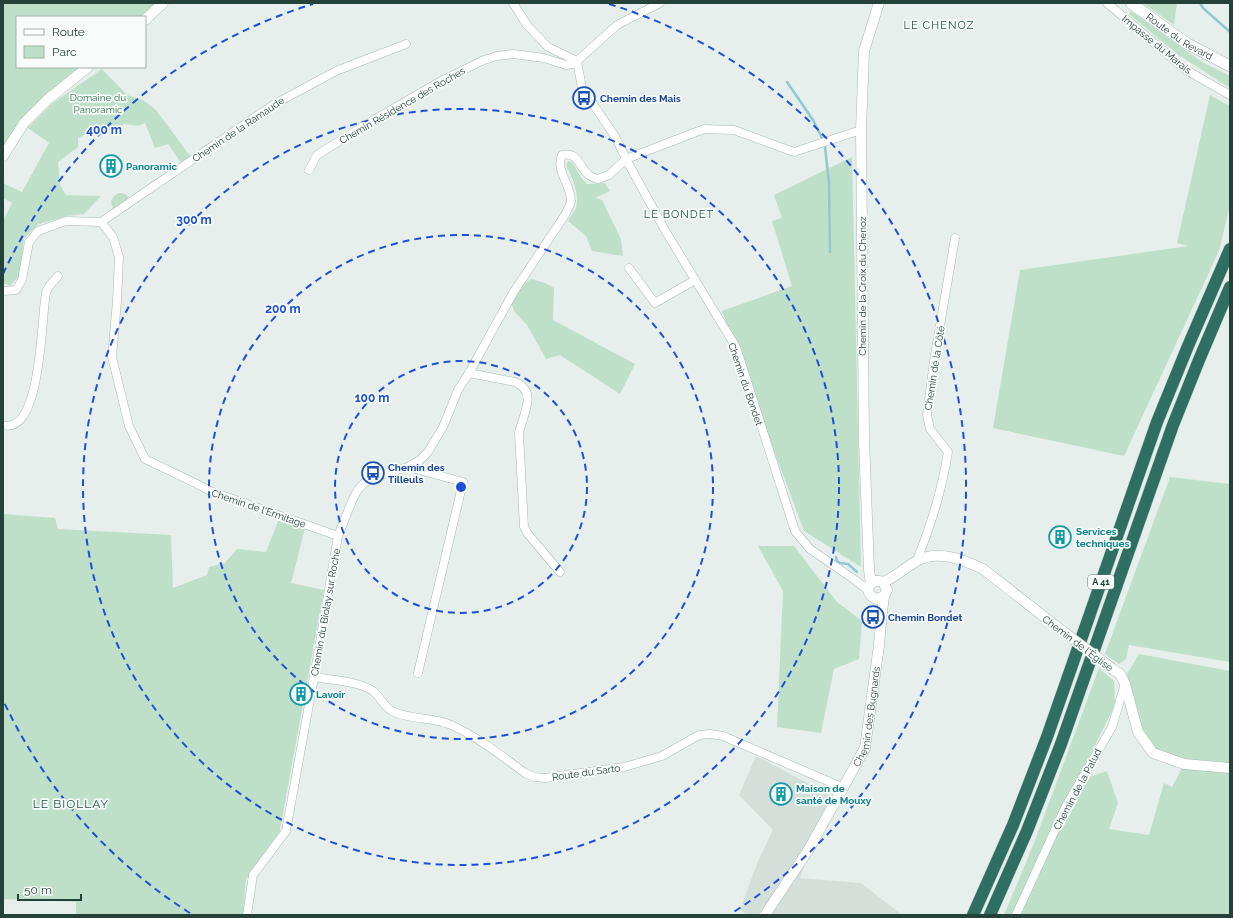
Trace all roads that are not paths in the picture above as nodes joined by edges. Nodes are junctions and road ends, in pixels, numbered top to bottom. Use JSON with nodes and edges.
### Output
{"nodes":[{"id":1,"x":163,"y":3,"type":"edge"},
{"id":2,"x":513,"y":3,"type":"edge"},
{"id":3,"x":660,"y":3,"type":"edge"},
{"id":4,"x":879,"y":3,"type":"edge"},
{"id":5,"x":1107,"y":3,"type":"edge"},
{"id":6,"x":1131,"y":3,"type":"edge"},
{"id":7,"x":146,"y":19,"type":"edge"},
{"id":8,"x":406,"y":44,"type":"dead end"},
{"id":9,"x":576,"y":61,"type":"junction"},
{"id":10,"x":1230,"y":66,"type":"edge"},
{"id":11,"x":87,"y":68,"type":"edge"},
{"id":12,"x":1230,"y":95,"type":"edge"},
{"id":13,"x":861,"y":130,"type":"junction"},
{"id":14,"x":3,"y":156,"type":"edge"},
{"id":15,"x":626,"y":158,"type":"junction"},
{"id":16,"x":309,"y":170,"type":"dead end"},
{"id":17,"x":101,"y":222,"type":"junction"},
{"id":18,"x":955,"y":238,"type":"dead end"},
{"id":19,"x":1230,"y":249,"type":"edge"},
{"id":20,"x":629,"y":268,"type":"dead end"},
{"id":21,"x":58,"y":276,"type":"dead end"},
{"id":22,"x":695,"y":280,"type":"junction"},
{"id":23,"x":1230,"y":287,"type":"edge"},
{"id":24,"x":3,"y":290,"type":"edge"},
{"id":25,"x":469,"y":373,"type":"junction"},
{"id":26,"x":3,"y":425,"type":"edge"},
{"id":27,"x":408,"y":467,"type":"junction"},
{"id":28,"x":338,"y":536,"type":"junction"},
{"id":29,"x":917,"y":560,"type":"junction"},
{"id":30,"x":560,"y":572,"type":"dead end"},
{"id":31,"x":877,"y":588,"type":"junction"},
{"id":32,"x":418,"y":673,"type":"dead end"},
{"id":33,"x":314,"y":677,"type":"junction"},
{"id":34,"x":1125,"y":684,"type":"junction"},
{"id":35,"x":1230,"y":768,"type":"edge"},
{"id":36,"x":844,"y":788,"type":"junction"},
{"id":37,"x":247,"y":915,"type":"edge"},
{"id":38,"x":765,"y":915,"type":"edge"},
{"id":39,"x":972,"y":915,"type":"edge"},
{"id":40,"x":990,"y":915,"type":"edge"},
{"id":41,"x":1016,"y":915,"type":"edge"}],
"edges":[{"from":1,"to":7,"type":"street"},
{"from":2,"to":9,"type":"street"},
{"from":3,"to":9,"type":"street"},
{"from":4,"to":13,"type":"street","name":"Chemin de la Croix du Chenoz"},
{"from":5,"to":12,"type":"street","name":"Impasse du Marais"},
{"from":6,"to":10,"type":"main road","name":"Route du Revard"},
{"from":8,"to":17,"type":"street","name":"Chemin de la Ramaude"},
{"from":9,"to":15,"type":"street","name":"Chemin du Bondet"},
{"from":9,"to":16,"type":"street","name":"Chemin Résidence des Roches"},
{"from":11,"to":14,"type":"street"},
{"from":13,"to":15,"type":"street"},
{"from":13,"to":31,"type":"street","name":"Chemin de la Croix du Chenoz"},
{"from":15,"to":22,"type":"street","name":"Chemin du Bondet"},
{"from":15,"to":25,"type":"street"},
{"from":17,"to":24,"type":"street"},
{"from":17,"to":28,"type":"street","name":"Chemin de l'Ermitage"},
{"from":18,"to":29,"type":"street","name":"Chemin de la Côté"},
{"from":19,"to":39,"type":"highway","number":"A 41"},
{"from":20,"to":22,"type":"street"},
{"from":21,"to":26,"type":"street"},
{"from":22,"to":31,"type":"street","name":"Chemin du Bondet"},
{"from":23,"to":40,"type":"highway","number":"A 41"},
{"from":25,"to":27,"type":"street"},
{"from":25,"to":30,"type":"street"},
{"from":27,"to":28,"type":"street","name":"Chemin du Biolay sur Roche"},
{"from":27,"to":32,"type":"street"},
{"from":28,"to":33,"type":"street","name":"Chemin du Biolay sur Roche"},
{"from":29,"to":31,"type":"street","name":"Chemin de l'Église"},
{"from":29,"to":34,"type":"street","name":"Chemin de l'Église","bridge":true},
{"from":31,"to":36,"type":"street","name":"Chemin des Bugnards"},
{"from":33,"to":36,"type":"street","name":"Route du Sarto"},
{"from":33,"to":37,"type":"street","name":"Chemin du Biolay sur Roche"},
{"from":34,"to":35,"type":"street","name":"Chemin de l'Église"},
{"from":34,"to":41,"type":"street","name":"Chemin de la Palud"},
{"from":36,"to":38,"type":"street","name":"Chemin des Bugnards"}]}
